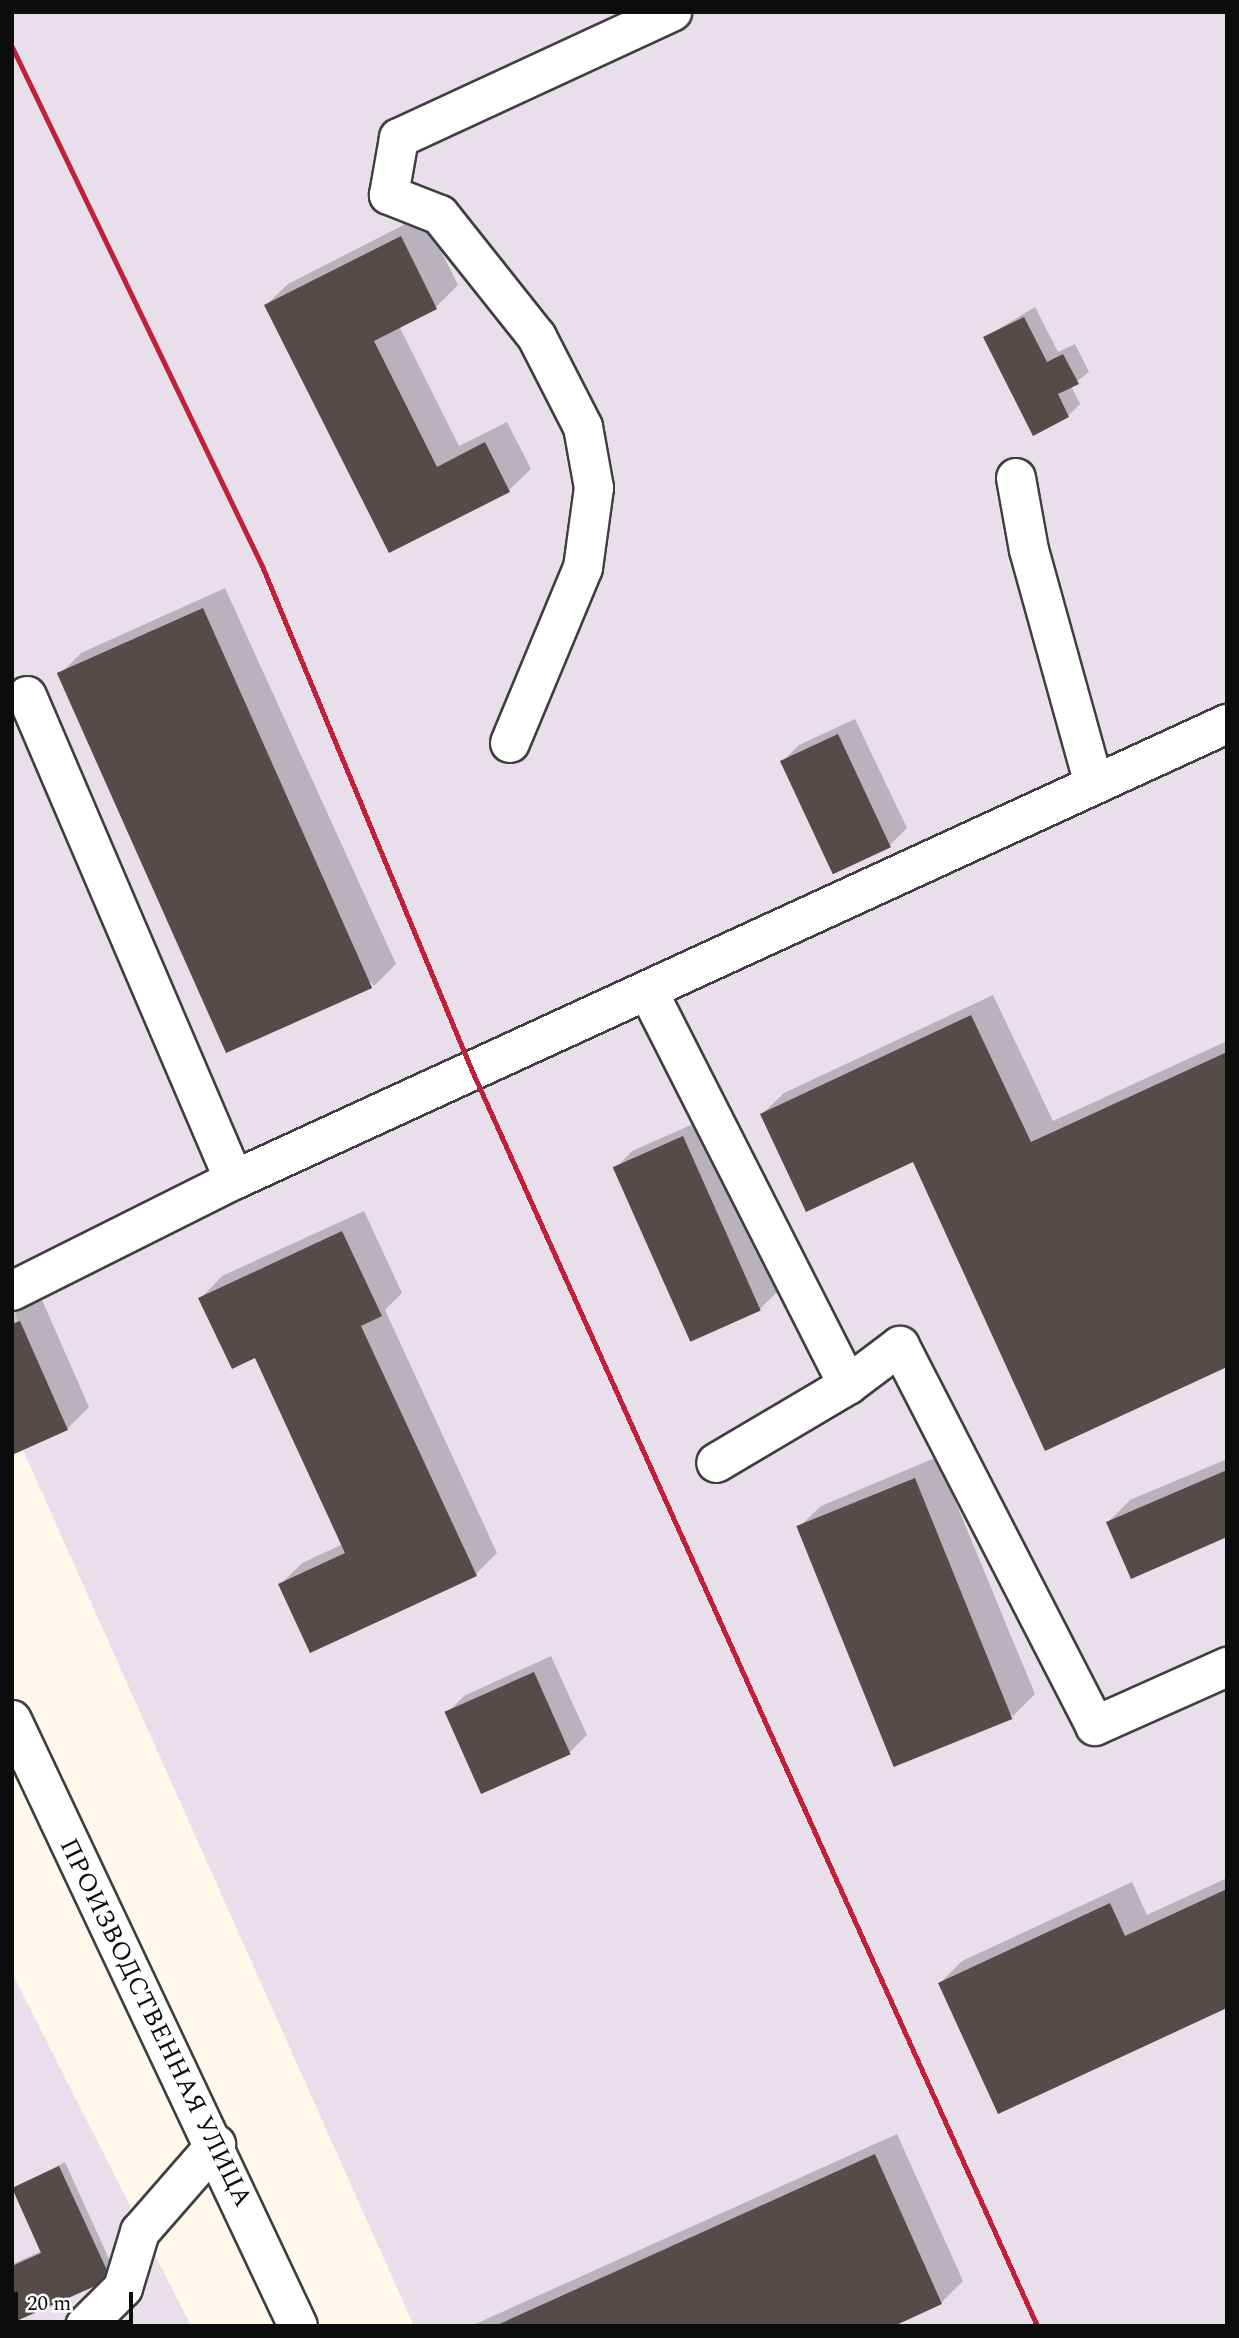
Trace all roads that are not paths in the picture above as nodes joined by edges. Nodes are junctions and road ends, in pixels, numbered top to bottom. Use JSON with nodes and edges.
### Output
{"nodes":[{"id":1,"x":672,"y":12,"type":"edge"},
{"id":2,"x":1016,"y":478,"type":"dead end"},
{"id":3,"x":27,"y":696,"type":"dead end"},
{"id":4,"x":1227,"y":724,"type":"edge"},
{"id":5,"x":510,"y":743,"type":"dead end"},
{"id":6,"x":1094,"y":784,"type":"junction"},
{"id":7,"x":648,"y":991,"type":"junction"},
{"id":8,"x":234,"y":1180,"type":"junction"},
{"id":9,"x":12,"y":1291,"type":"edge"},
{"id":10,"x":848,"y":1385,"type":"junction"},
{"id":11,"x":716,"y":1463,"type":"dead end"},
{"id":12,"x":1227,"y":1667,"type":"edge"},
{"id":13,"x":12,"y":1720,"type":"edge"},
{"id":14,"x":216,"y":2146,"type":"junction"},
{"id":15,"x":85,"y":2326,"type":"edge"},
{"id":16,"x":298,"y":2326,"type":"edge"}],
"edges":[{"from":1,"to":5,"type":"street"},
{"from":2,"to":6,"type":"street"},
{"from":3,"to":8,"type":"street"},
{"from":4,"to":6,"type":"street"},
{"from":6,"to":7,"type":"street"},
{"from":7,"to":8,"type":"street"},
{"from":7,"to":10,"type":"street"},
{"from":8,"to":9,"type":"street"},
{"from":10,"to":11,"type":"street"},
{"from":10,"to":12,"type":"street"},
{"from":13,"to":14,"type":"street","name":"ПРОИЗВОДСТВЕННАЯ УЛИЦА"},
{"from":14,"to":15,"type":"street"},
{"from":14,"to":16,"type":"street","name":"ПРОИЗВОДСТВЕННАЯ УЛИЦА"}]}
